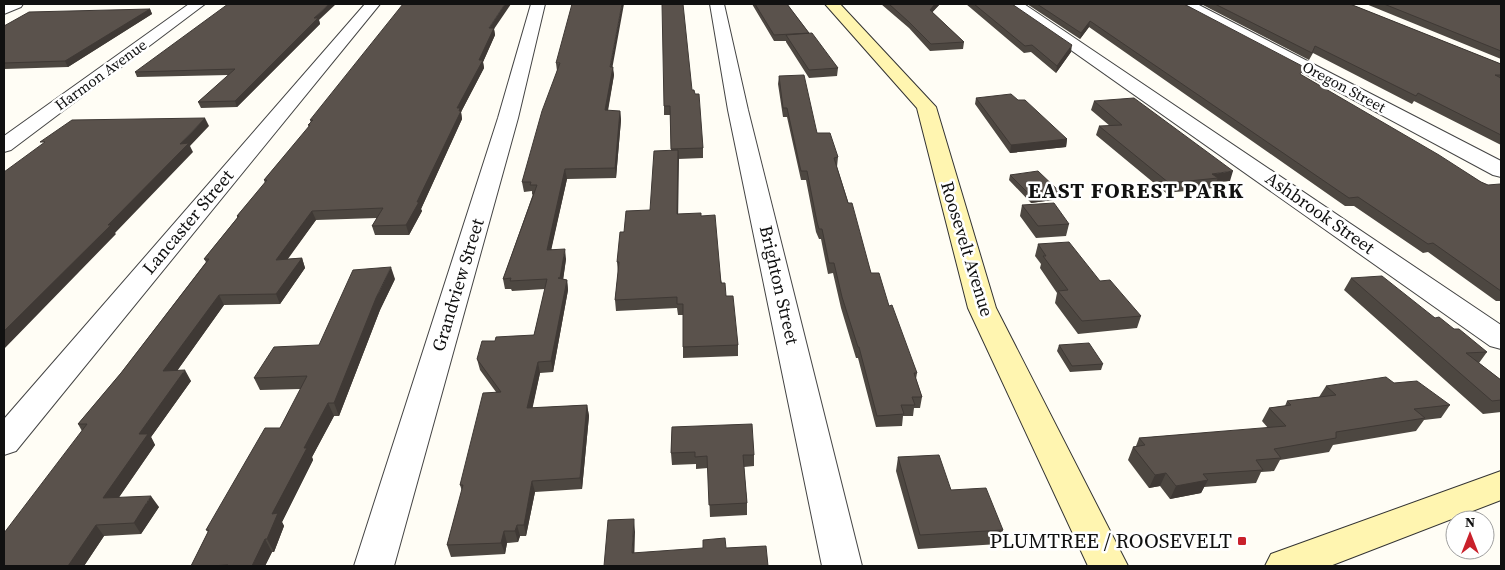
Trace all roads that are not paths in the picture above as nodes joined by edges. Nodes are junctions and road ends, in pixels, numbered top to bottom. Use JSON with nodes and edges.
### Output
{"nodes":[{"id":1,"x":16,"y":4,"type":"edge"},
{"id":2,"x":198,"y":4,"type":"edge"},
{"id":3,"x":373,"y":4,"type":"edge"},
{"id":4,"x":538,"y":4,"type":"edge"},
{"id":5,"x":717,"y":4,"type":"edge"},
{"id":6,"x":832,"y":4,"type":"edge"},
{"id":7,"x":1014,"y":4,"type":"edge"},
{"id":8,"x":1186,"y":4,"type":"edge"},
{"id":9,"x":4,"y":10,"type":"edge"},
{"id":10,"x":4,"y":146,"type":"edge"},
{"id":11,"x":1501,"y":170,"type":"edge"},
{"id":12,"x":1501,"y":339,"type":"edge"},
{"id":13,"x":4,"y":442,"type":"edge"},
{"id":14,"x":1501,"y":485,"type":"edge"},
{"id":15,"x":374,"y":566,"type":"edge"},
{"id":16,"x":842,"y":566,"type":"edge"},
{"id":17,"x":1108,"y":566,"type":"edge"},
{"id":18,"x":1285,"y":566,"type":"edge"}],
"edges":[{"from":1,"to":9,"type":"street"},
{"from":2,"to":10,"type":"street","name":"Harmon Avenue"},
{"from":3,"to":13,"type":"street","name":"Lancaster Street"},
{"from":4,"to":15,"type":"street","name":"Grandview Street"},
{"from":5,"to":16,"type":"street","name":"Brighton Street"},
{"from":6,"to":17,"type":"street","name":"Roosevelt Avenue"},
{"from":7,"to":12,"type":"street","name":"Ashbrook Street"},
{"from":8,"to":11,"type":"street","name":"Oregon Street"},
{"from":14,"to":18,"type":"street"}]}
